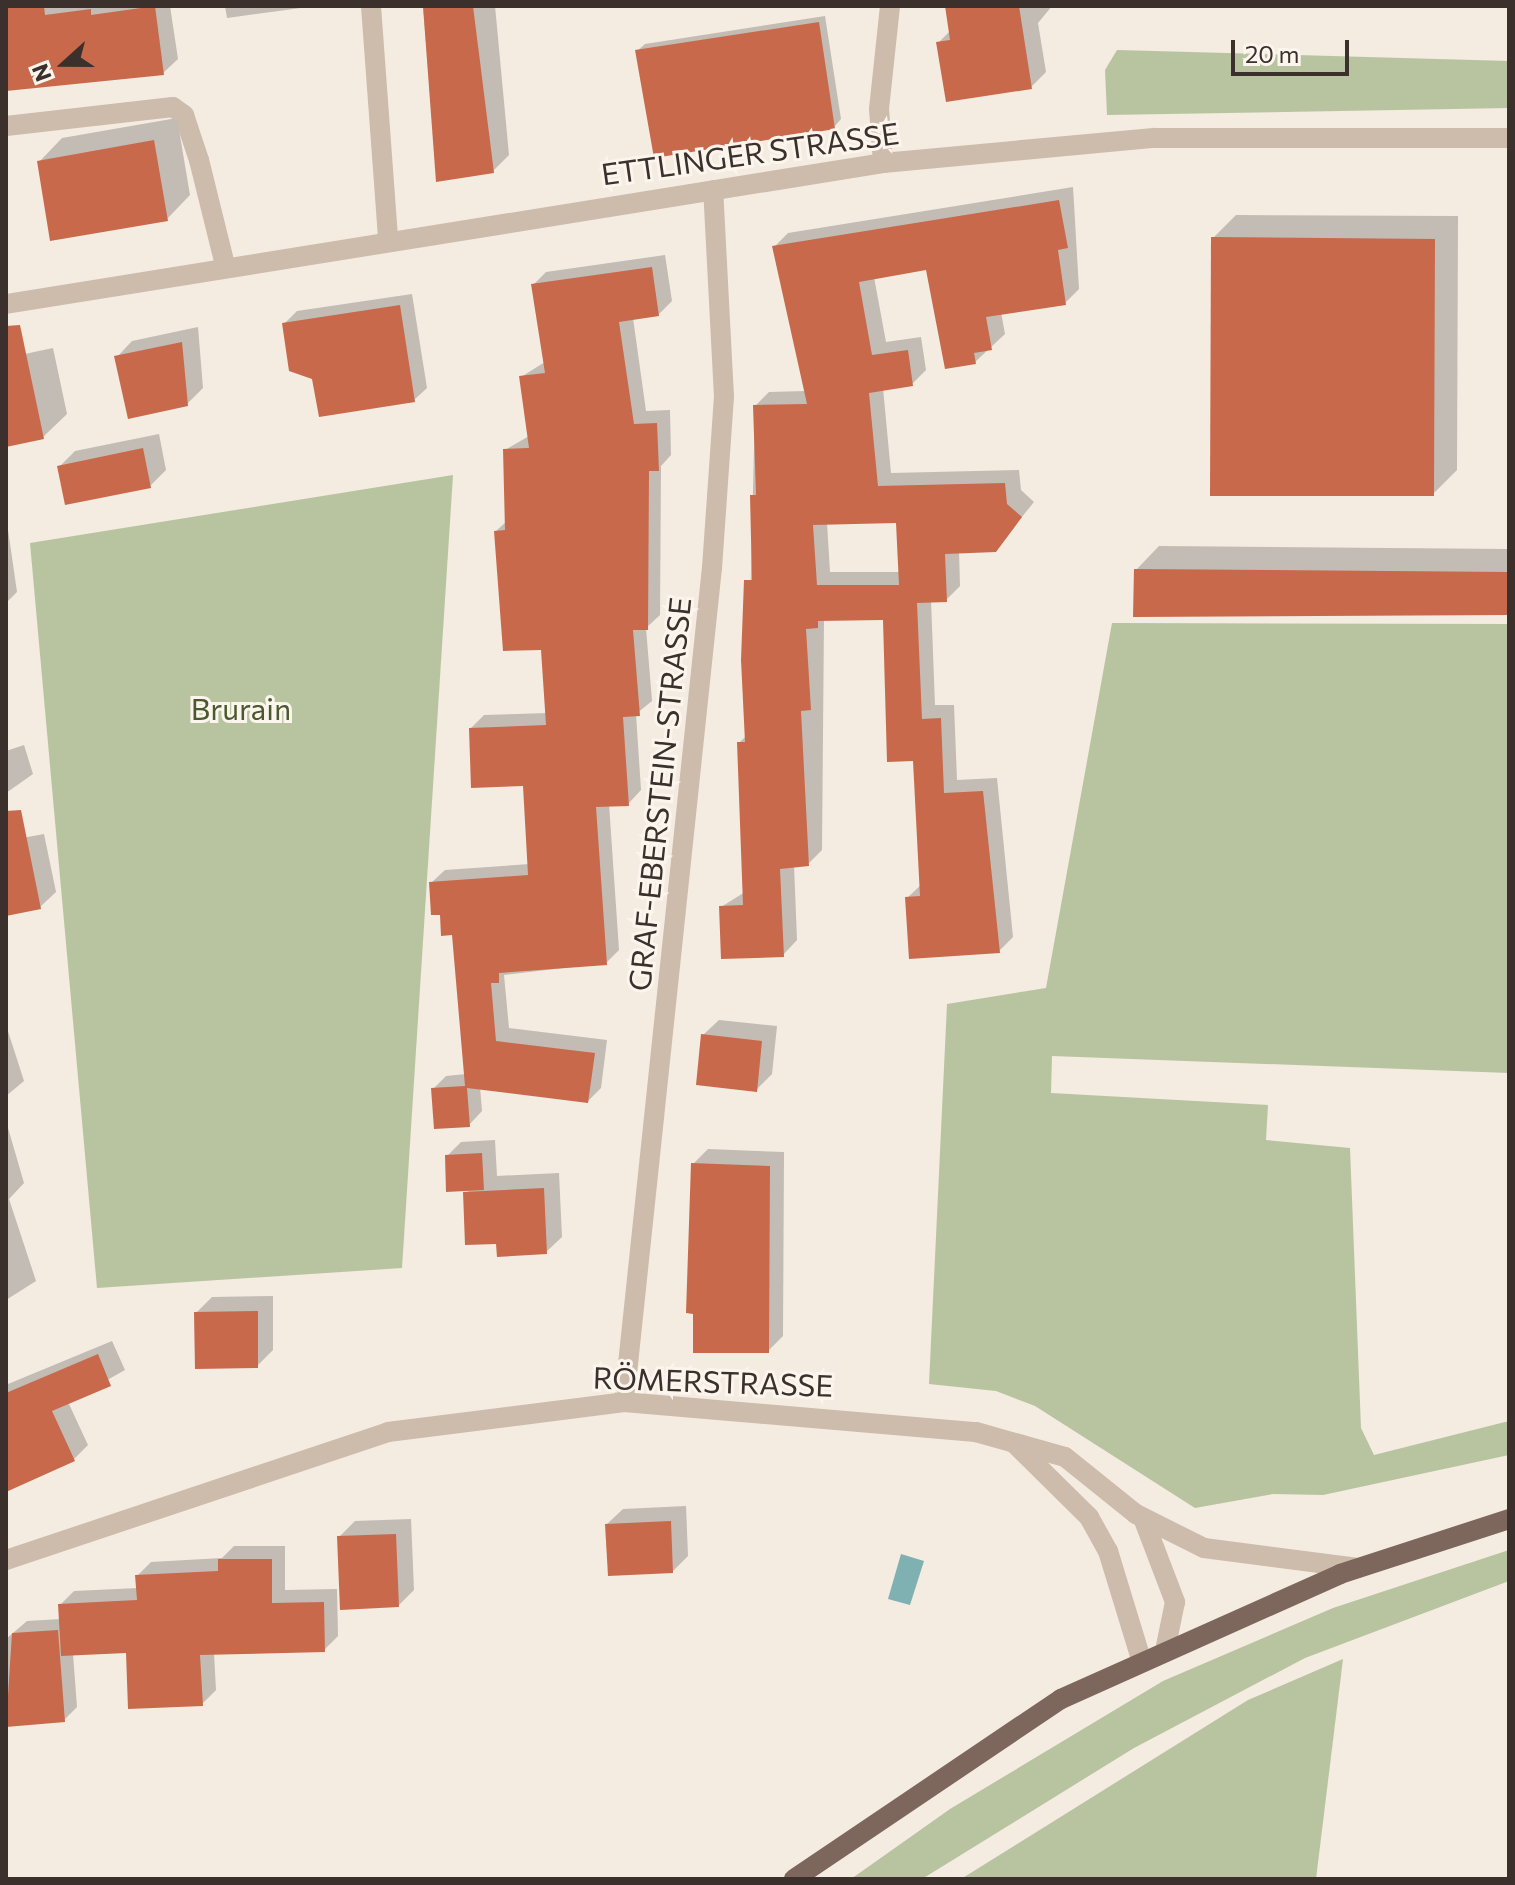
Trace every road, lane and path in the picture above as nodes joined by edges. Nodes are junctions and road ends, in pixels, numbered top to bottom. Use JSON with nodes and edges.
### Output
{"nodes":[{"id":1,"x":371,"y":6,"type":"edge"},
{"id":2,"x":890,"y":6,"type":"edge"},
{"id":3,"x":6,"y":126,"type":"edge"},
{"id":4,"x":1509,"y":138,"type":"edge"},
{"id":5,"x":883,"y":163,"type":"junction"},
{"id":6,"x":713,"y":190,"type":"junction"},
{"id":7,"x":388,"y":238,"type":"junction"},
{"id":8,"x":225,"y":265,"type":"junction"},
{"id":9,"x":6,"y":304,"type":"edge"},
{"id":10,"x":624,"y":1402,"type":"junction"},
{"id":11,"x":1010,"y":1441,"type":"junction"},
{"id":12,"x":1142,"y":1517,"type":"junction"},
{"id":13,"x":1509,"y":1519,"type":"edge"},
{"id":14,"x":6,"y":1560,"type":"edge"},
{"id":15,"x":1358,"y":1568,"type":"junction"},
{"id":16,"x":1166,"y":1646,"type":"junction"},
{"id":17,"x":1141,"y":1659,"type":"junction"},
{"id":18,"x":794,"y":1879,"type":"edge"}],
"edges":[{"from":1,"to":7,"type":"street"},
{"from":2,"to":5,"type":"street"},
{"from":3,"to":8,"type":"street"},
{"from":4,"to":5,"type":"street","name":"ETTLINGER STRASSE"},
{"from":5,"to":6,"type":"street","name":"ETTLINGER STRASSE"},
{"from":6,"to":7,"type":"street","name":"ETTLINGER STRASSE"},
{"from":6,"to":10,"type":"street","name":"GRAF-EBERSTEIN-STRASSE"},
{"from":7,"to":8,"type":"street","name":"ETTLINGER STRASSE"},
{"from":8,"to":9,"type":"street","name":"ETTLINGER STRASSE"},
{"from":10,"to":11,"type":"street","name":"RÖMERSTRASSE"},
{"from":10,"to":14,"type":"street","name":"RÖMERSTRASSE"},
{"from":11,"to":12,"type":"street","name":"RÖMERSTRASSE"},
{"from":11,"to":17,"type":"street"},
{"from":12,"to":15,"type":"street","name":"RÖMERSTRASSE"},
{"from":12,"to":16,"type":"street"},
{"from":13,"to":15,"type":"main road","name":"RÖMERSTRASSE"},
{"from":15,"to":16,"type":"main road","name":"RÖMERSTRASSE"},
{"from":16,"to":17,"type":"main road","name":"RÖMERSTRASSE"},
{"from":17,"to":18,"type":"main road","name":"RÖMERSTRASSE"}]}
